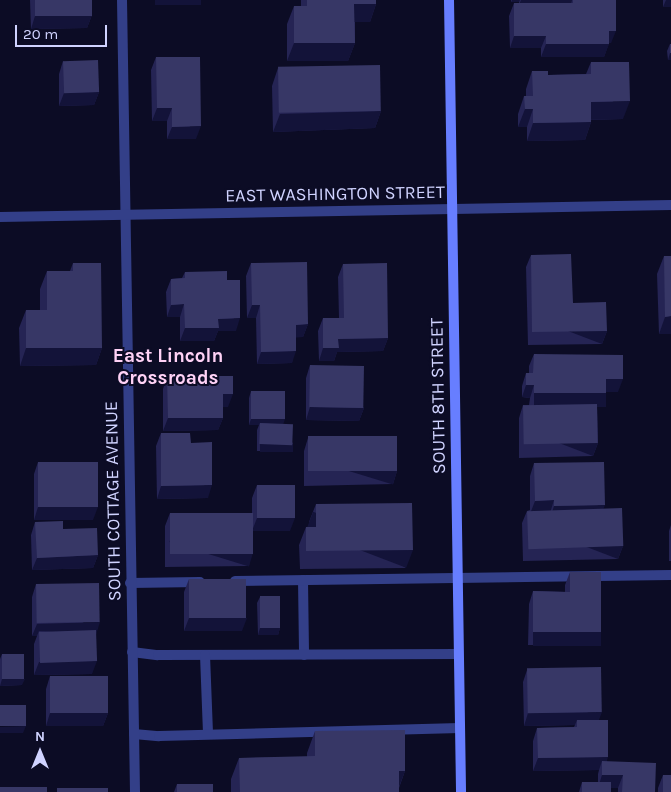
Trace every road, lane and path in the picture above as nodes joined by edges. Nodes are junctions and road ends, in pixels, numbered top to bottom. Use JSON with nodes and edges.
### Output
{"nodes":[{"id":1,"x":122,"y":0,"type":"edge"},
{"id":2,"x":449,"y":0,"type":"edge"},
{"id":3,"x":671,"y":205,"type":"edge"},
{"id":4,"x":450,"y":208,"type":"junction"},
{"id":5,"x":126,"y":214,"type":"junction"},
{"id":6,"x":0,"y":217,"type":"edge"},
{"id":7,"x":671,"y":575,"type":"edge"},
{"id":8,"x":457,"y":578,"type":"junction"},
{"id":9,"x":303,"y":580,"type":"junction"},
{"id":10,"x":130,"y":583,"type":"junction"},
{"id":11,"x":132,"y":652,"type":"junction"},
{"id":12,"x":458,"y":654,"type":"junction"},
{"id":13,"x":205,"y":655,"type":"junction"},
{"id":14,"x":304,"y":655,"type":"junction"},
{"id":15,"x":460,"y":728,"type":"junction"},
{"id":16,"x":134,"y":734,"type":"junction"},
{"id":17,"x":208,"y":734,"type":"junction"},
{"id":18,"x":135,"y":792,"type":"edge"},
{"id":19,"x":461,"y":792,"type":"edge"}],
"edges":[{"from":1,"to":5,"type":"street","name":"SOUTH COTTAGE AVENUE"},
{"from":2,"to":4,"type":"main road","name":"SOUTH 8TH STREET"},
{"from":3,"to":4,"type":"street","name":"EAST WASHINGTON STREET"},
{"from":4,"to":5,"type":"street","name":"EAST WASHINGTON STREET"},
{"from":4,"to":8,"type":"main road","name":"SOUTH 8TH STREET"},
{"from":5,"to":6,"type":"street","name":"EAST WASHINGTON STREET"},
{"from":5,"to":10,"type":"street","name":"SOUTH COTTAGE AVENUE"},
{"from":7,"to":8,"type":"street"},
{"from":8,"to":9,"type":"street"},
{"from":8,"to":12,"type":"main road","name":"SOUTH 8TH STREET"},
{"from":9,"to":10,"type":"street"},
{"from":9,"to":14,"type":"street"},
{"from":10,"to":11,"type":"street","name":"SOUTH COTTAGE AVENUE"},
{"from":11,"to":13,"type":"street"},
{"from":11,"to":16,"type":"street","name":"SOUTH COTTAGE AVENUE"},
{"from":12,"to":14,"type":"street"},
{"from":12,"to":15,"type":"main road","name":"SOUTH 8TH STREET"},
{"from":13,"to":14,"type":"street"},
{"from":13,"to":17,"type":"street"},
{"from":15,"to":17,"type":"street"},
{"from":15,"to":19,"type":"main road","name":"SOUTH 8TH STREET"},
{"from":16,"to":17,"type":"street"},
{"from":16,"to":18,"type":"street","name":"SOUTH COTTAGE AVENUE"}]}
